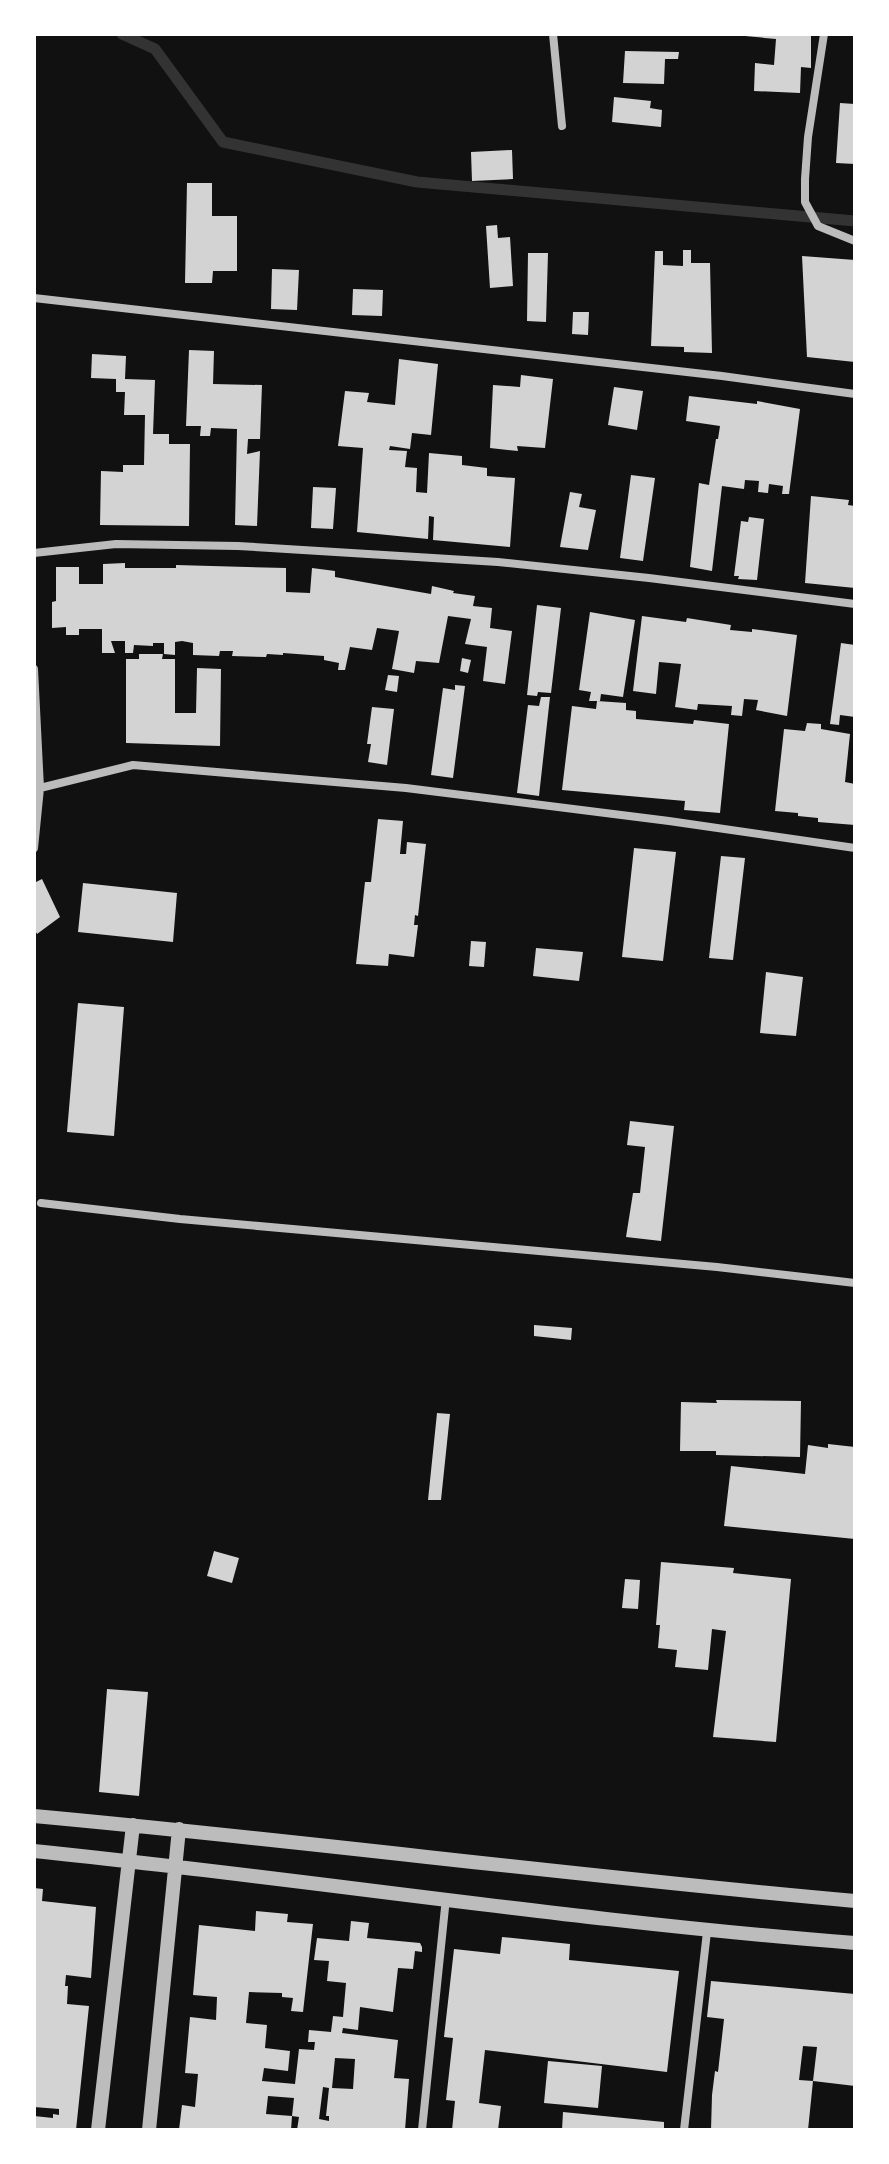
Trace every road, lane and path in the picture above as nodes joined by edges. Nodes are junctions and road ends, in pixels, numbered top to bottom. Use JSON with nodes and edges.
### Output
{"nodes":[{"id":1,"x":553,"y":34,"type":"edge"},
{"id":2,"x":824,"y":34,"type":"edge"},
{"id":3,"x":562,"y":126,"type":"dead end"},
{"id":4,"x":855,"y":241,"type":"edge"},
{"id":5,"x":34,"y":298,"type":"edge"},
{"id":6,"x":855,"y":394,"type":"edge"},
{"id":7,"x":34,"y":552,"type":"edge"},
{"id":8,"x":855,"y":604,"type":"edge"},
{"id":9,"x":34,"y":669,"type":"edge"},
{"id":10,"x":40,"y":788,"type":"junction"},
{"id":11,"x":34,"y":848,"type":"edge"},
{"id":12,"x":855,"y":848,"type":"edge"},
{"id":13,"x":41,"y":1203,"type":"dead end"},
{"id":14,"x":855,"y":1283,"type":"edge"},
{"id":15,"x":34,"y":1816,"type":"edge"},
{"id":16,"x":133,"y":1825,"type":"junction"},
{"id":17,"x":179,"y":1829,"type":"junction"},
{"id":18,"x":34,"y":1851,"type":"edge"},
{"id":19,"x":127,"y":1861,"type":"junction"},
{"id":20,"x":173,"y":1867,"type":"junction"},
{"id":21,"x":446,"y":1898,"type":"junction"},
{"id":22,"x":855,"y":1901,"type":"edge"},
{"id":23,"x":707,"y":1932,"type":"junction"},
{"id":24,"x":855,"y":1943,"type":"edge"},
{"id":25,"x":98,"y":2130,"type":"edge"},
{"id":26,"x":149,"y":2130,"type":"edge"},
{"id":27,"x":422,"y":2130,"type":"edge"},
{"id":28,"x":684,"y":2130,"type":"edge"}],
"edges":[{"from":1,"to":3,"type":"street"},
{"from":2,"to":4,"type":"street"},
{"from":5,"to":6,"type":"street"},
{"from":7,"to":8,"type":"street"},
{"from":9,"to":10,"type":"street"},
{"from":10,"to":11,"type":"street"},
{"from":10,"to":12,"type":"street"},
{"from":13,"to":14,"type":"street"},
{"from":15,"to":16,"type":"street"},
{"from":16,"to":17,"type":"street"},
{"from":16,"to":19,"type":"street"},
{"from":17,"to":20,"type":"street"},
{"from":17,"to":22,"type":"street"},
{"from":18,"to":19,"type":"street"},
{"from":19,"to":20,"type":"street"},
{"from":19,"to":25,"type":"street"},
{"from":20,"to":21,"type":"street"},
{"from":20,"to":26,"type":"street"},
{"from":21,"to":23,"type":"street"},
{"from":21,"to":27,"type":"street"},
{"from":23,"to":24,"type":"street"},
{"from":23,"to":28,"type":"street"}]}
